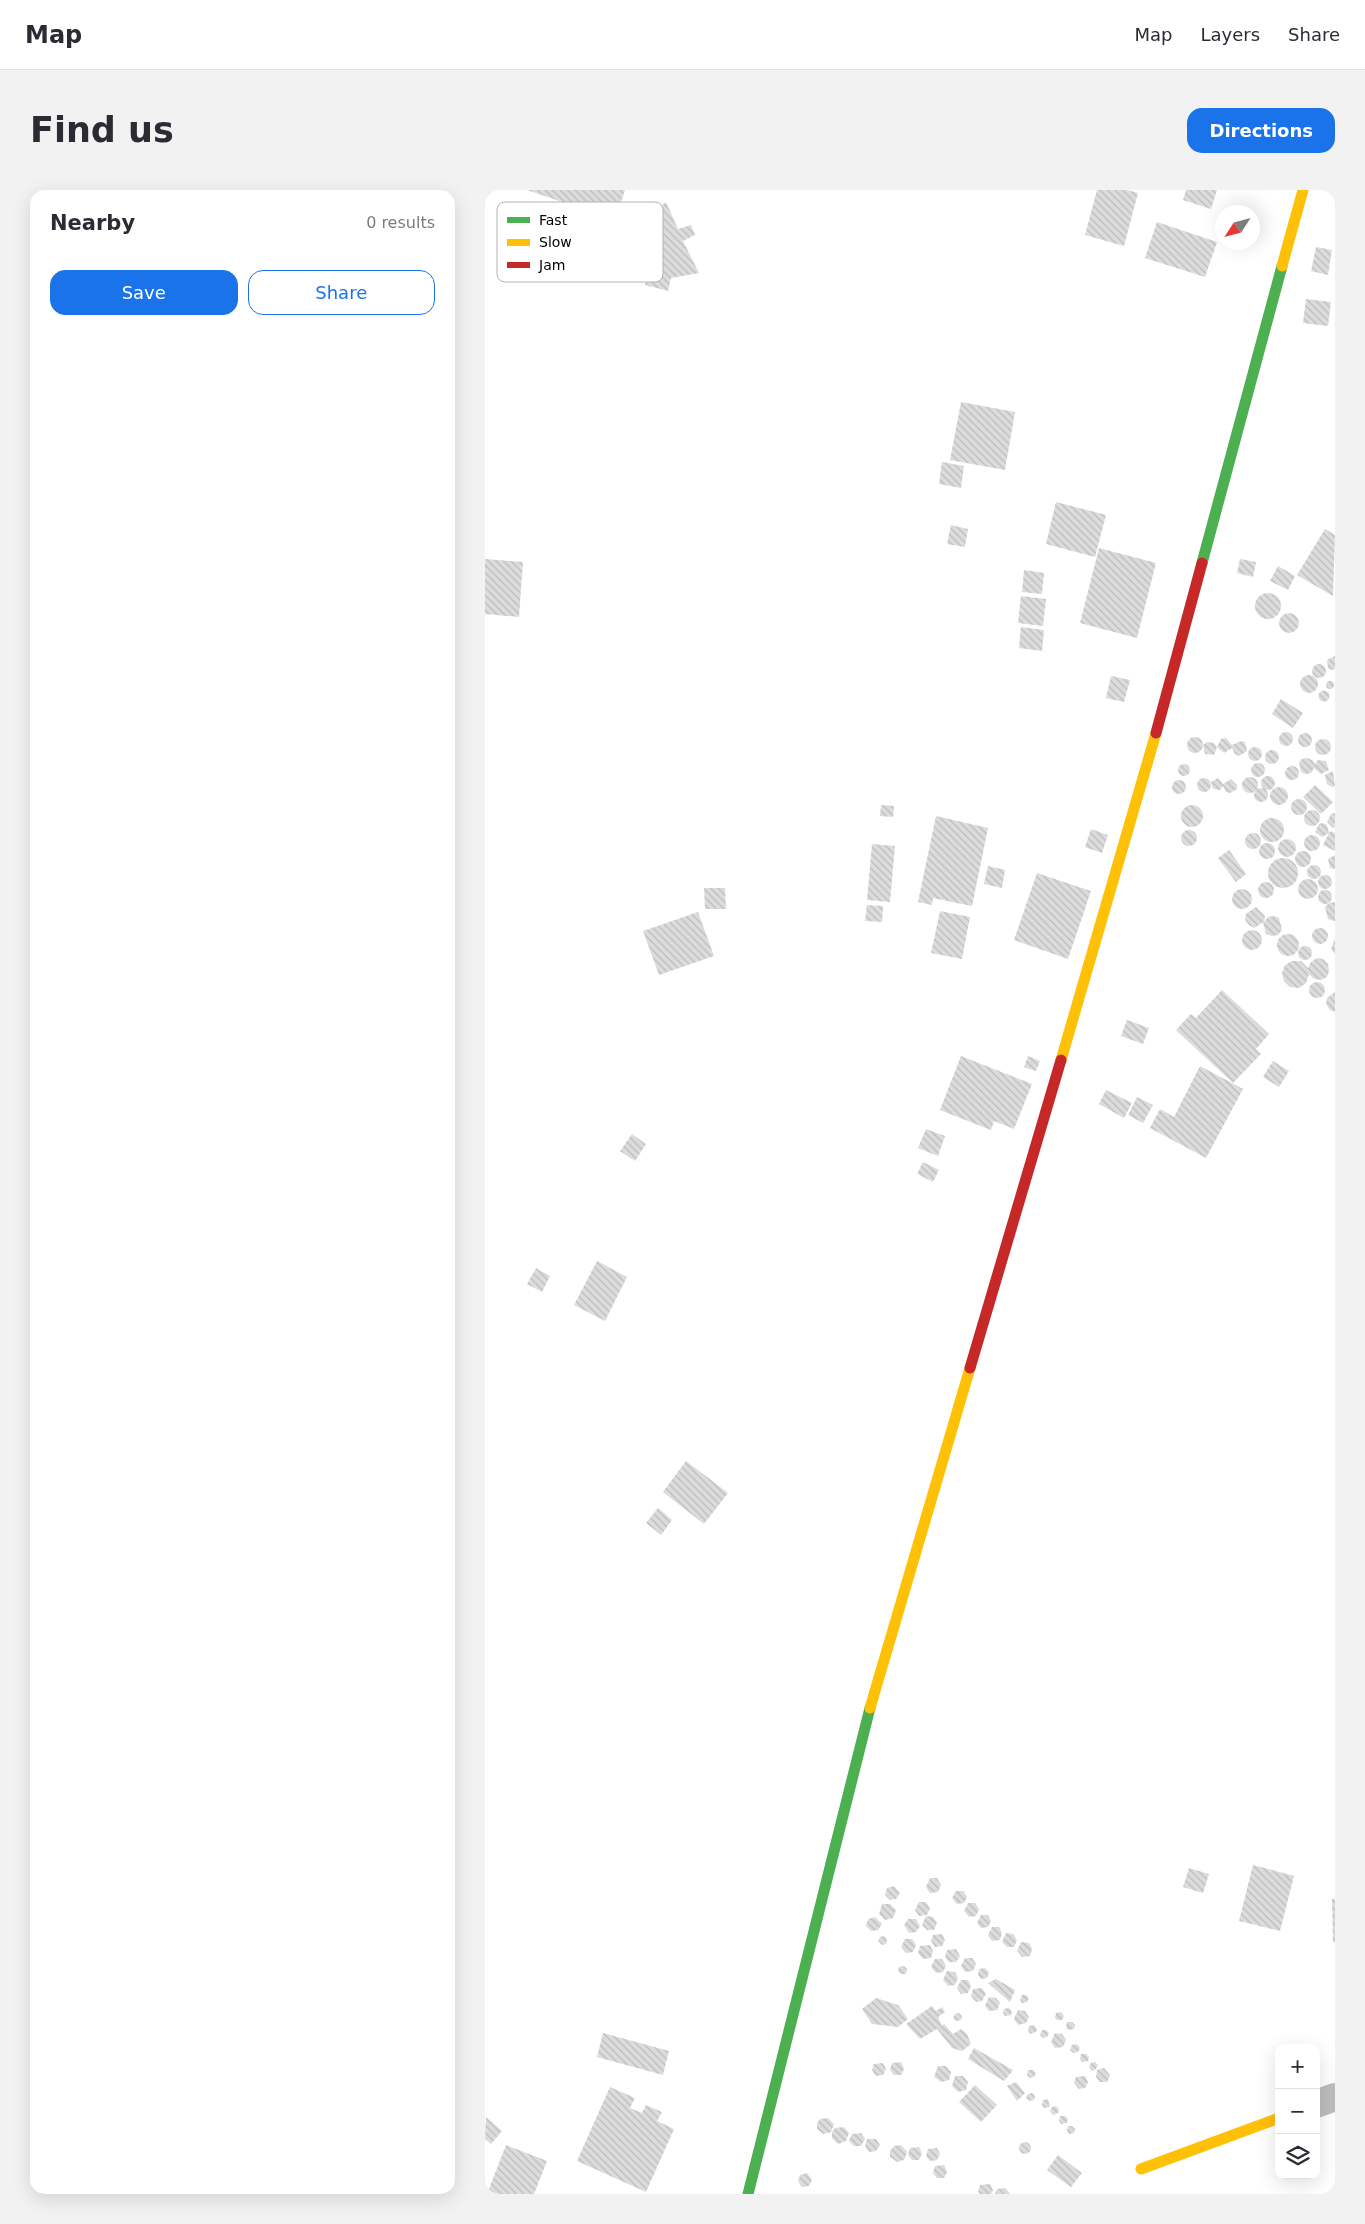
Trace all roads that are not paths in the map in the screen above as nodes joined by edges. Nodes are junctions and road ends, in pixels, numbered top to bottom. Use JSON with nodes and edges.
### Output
{"nodes":[{"id":1,"x":1303,"y":190,"type":"edge"},
{"id":2,"x":1335,"y":2097,"type":"edge"},
{"id":3,"x":1320,"y":2103,"type":"edge"},
{"id":4,"x":1275,"y":2119,"type":"edge"},
{"id":5,"x":1141,"y":2169,"type":"dead end"},
{"id":6,"x":748,"y":2194,"type":"edge"}],
"edges":[{"from":1,"to":6,"type":"street"},
{"from":2,"to":3,"type":"street"},
{"from":4,"to":5,"type":"street"}]}
